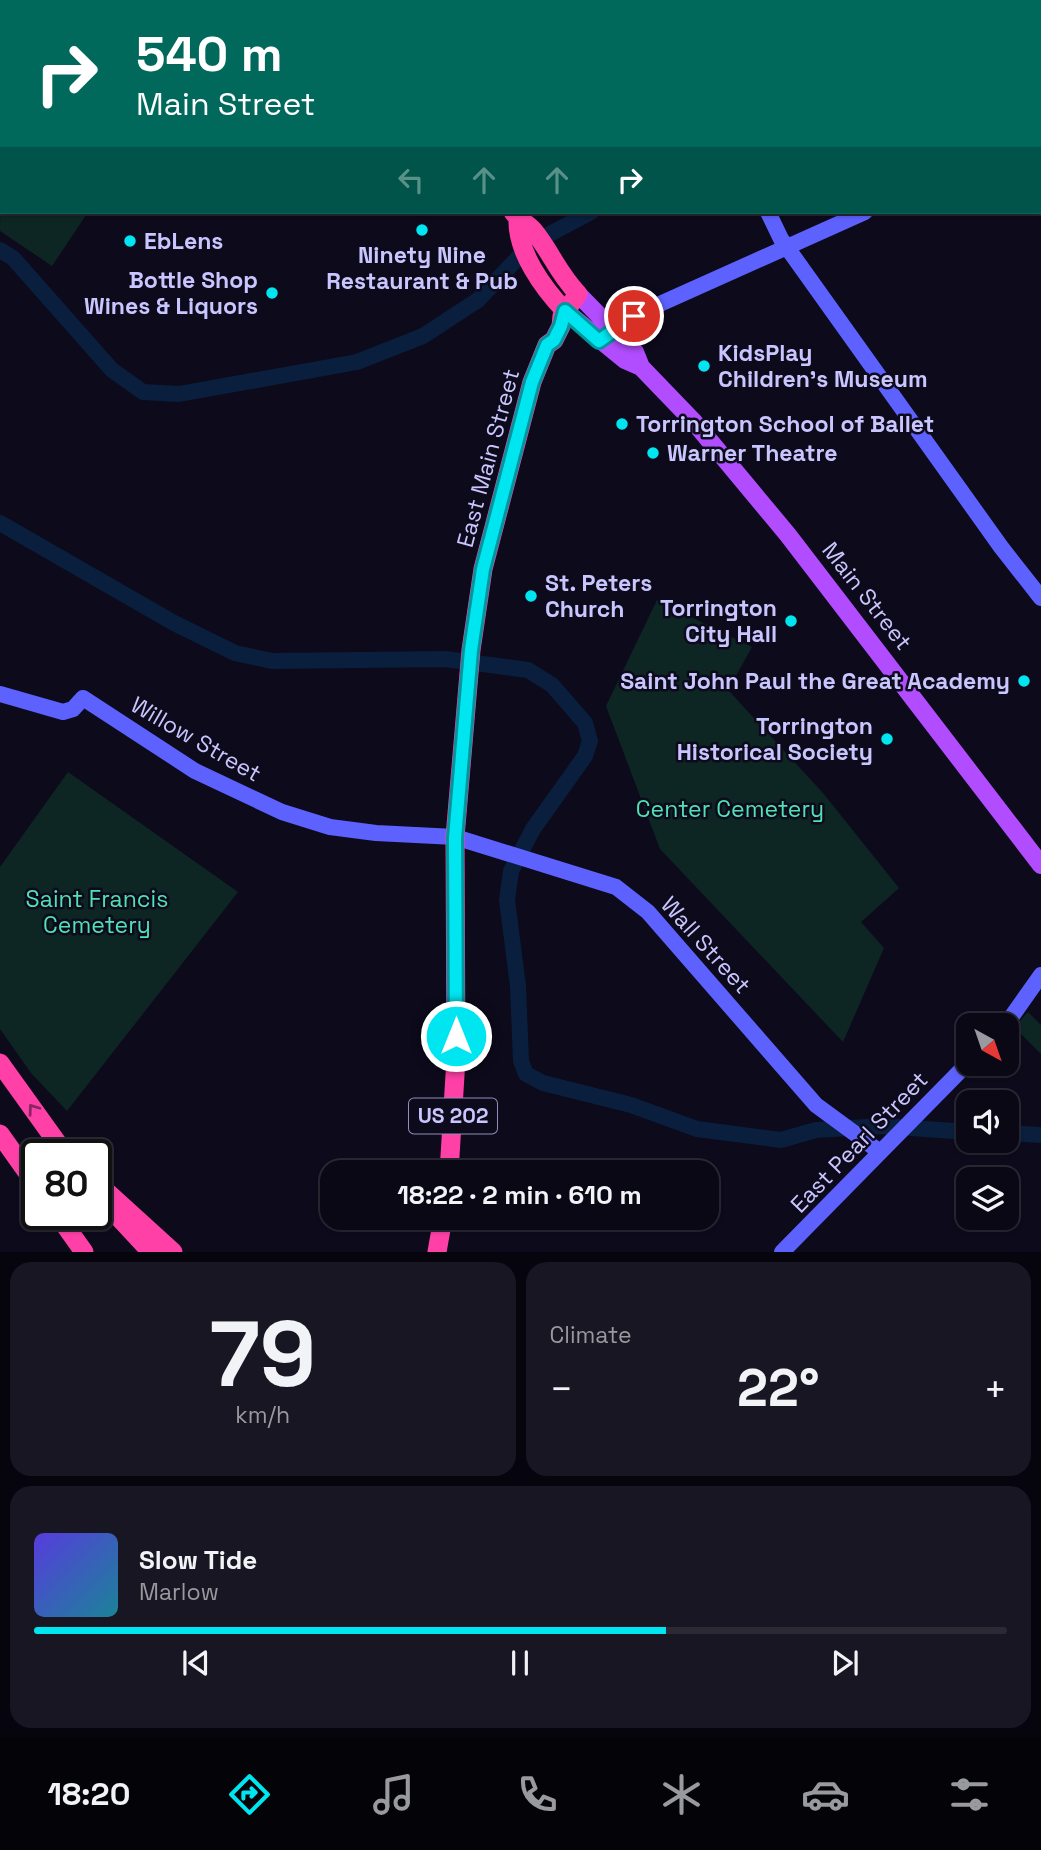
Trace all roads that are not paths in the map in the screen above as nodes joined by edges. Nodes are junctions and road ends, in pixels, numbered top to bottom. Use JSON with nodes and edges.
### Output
{"nodes":[{"id":1,"x":769,"y":214,"type":"edge"},
{"id":2,"x":861,"y":214,"type":"edge"},
{"id":3,"x":515,"y":216,"type":"edge"},
{"id":4,"x":788,"y":247,"type":"junction"},
{"id":5,"x":551,"y":277,"type":"junction"},
{"id":6,"x":578,"y":294,"type":"junction"},
{"id":7,"x":561,"y":310,"type":"junction"},
{"id":8,"x":606,"y":334,"type":"junction"},
{"id":9,"x":1041,"y":598,"type":"edge"},
{"id":10,"x":0,"y":694,"type":"edge"},
{"id":11,"x":455,"y":838,"type":"junction"},
{"id":12,"x":1041,"y":865,"type":"edge"},
{"id":13,"x":1041,"y":975,"type":"edge"},
{"id":14,"x":1014,"y":1013,"type":"edge"},
{"id":15,"x":0,"y":1063,"type":"edge"},
{"id":16,"x":956,"y":1075,"type":"edge"},
{"id":17,"x":0,"y":1134,"type":"edge"},
{"id":18,"x":54,"y":1139,"type":"edge"},
{"id":19,"x":885,"y":1147,"type":"junction"},
{"id":20,"x":450,"y":1160,"type":"edge"},
{"id":21,"x":21,"y":1164,"type":"edge"},
{"id":22,"x":112,"y":1196,"type":"edge"},
{"id":23,"x":112,"y":1209,"type":"edge"},
{"id":24,"x":68,"y":1230,"type":"edge"},
{"id":25,"x":441,"y":1230,"type":"edge"},
{"id":26,"x":87,"y":1251,"type":"edge"},
{"id":27,"x":150,"y":1251,"type":"edge"},
{"id":28,"x":173,"y":1251,"type":"edge"},
{"id":29,"x":437,"y":1251,"type":"edge"},
{"id":30,"x":782,"y":1251,"type":"edge"}],
"edges":[{"from":1,"to":4,"type":"main road"},
{"from":2,"to":4,"type":"main road"},
{"from":3,"to":5,"type":"highway","name":"Main Street"},
{"from":4,"to":8,"type":"main road"},
{"from":4,"to":9,"type":"main road"},
{"from":5,"to":6,"type":"highway","name":"Main Street"},
{"from":5,"to":7,"type":"highway","name":"Main Street"},
{"from":6,"to":7,"type":"highway","name":"East Main Street","number":"US 202"},
{"from":6,"to":8,"type":"main road","name":"Main Street"},
{"from":7,"to":8,"type":"main road","name":"Main Street"},
{"from":7,"to":11,"type":"highway","name":"East Main Street","number":"US 202"},
{"from":8,"to":12,"type":"main road","name":"Main Street"},
{"from":10,"to":11,"type":"main road","name":"Willow Street"},
{"from":11,"to":19,"type":"main road","name":"Wall Street"},
{"from":11,"to":20,"type":"highway","name":"East Main Street","number":"US 202"},
{"from":13,"to":14,"type":"main road"},
{"from":18,"to":15,"type":"highway","one_way":true},
{"from":16,"to":19,"type":"main road","name":"East Pearl Street"},
{"from":17,"to":21,"type":"highway"},
{"from":19,"to":30,"type":"main road","name":"East Pearl Street"},
{"from":22,"to":28,"type":"highway"},
{"from":23,"to":27,"type":"highway"},
{"from":24,"to":26,"type":"highway"},
{"from":25,"to":29,"type":"highway"}]}
